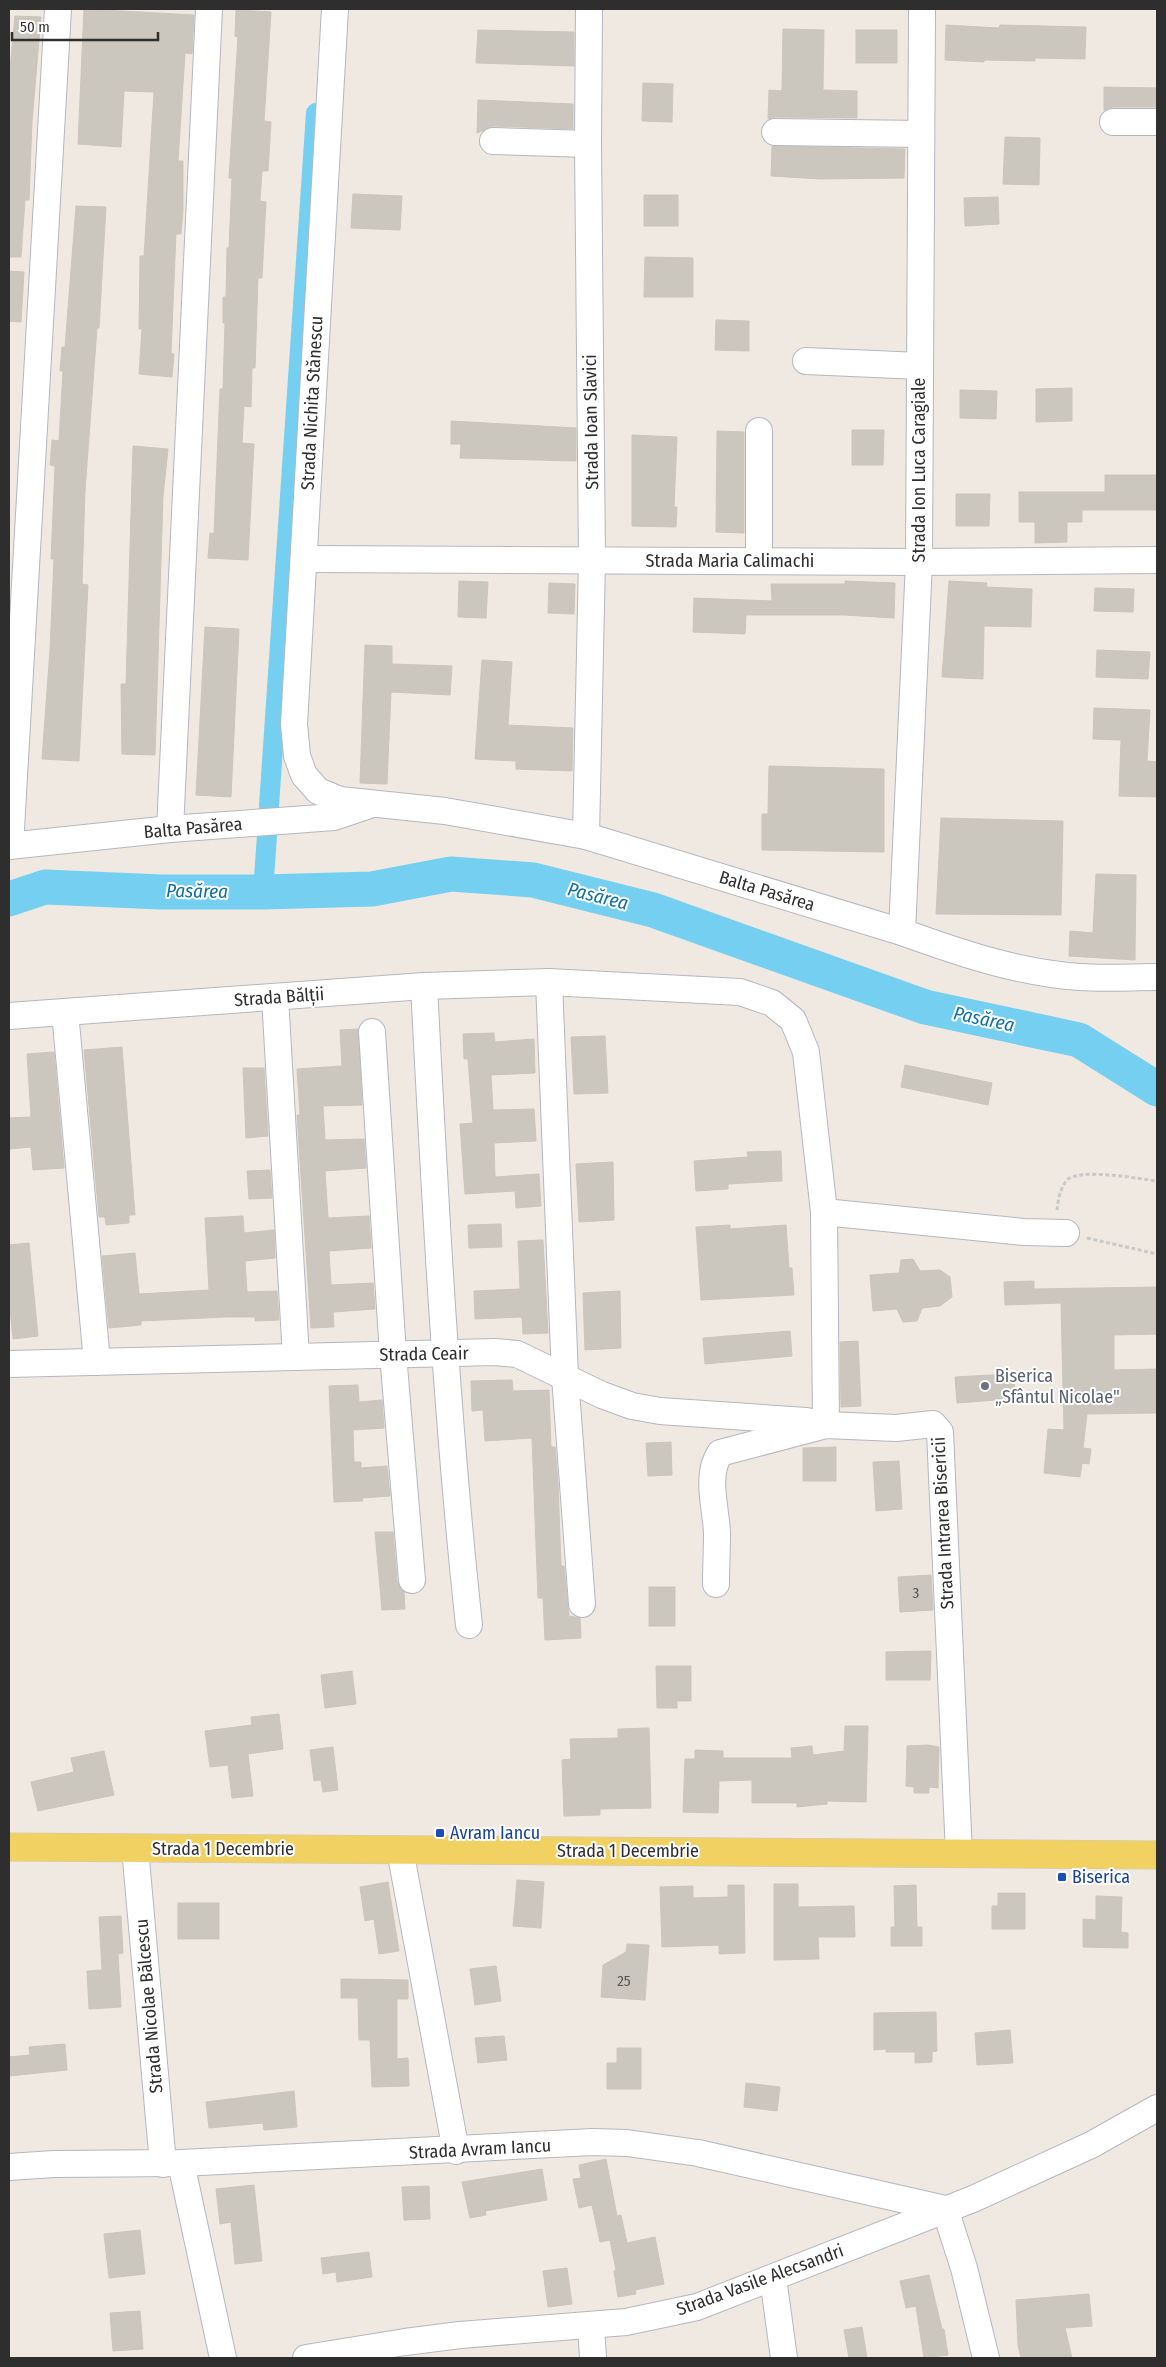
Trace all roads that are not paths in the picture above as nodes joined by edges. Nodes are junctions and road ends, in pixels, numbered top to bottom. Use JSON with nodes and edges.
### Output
{"nodes":[{"id":1,"x":58,"y":9,"type":"edge"},
{"id":2,"x":209,"y":9,"type":"edge"},
{"id":3,"x":335,"y":9,"type":"edge"},
{"id":4,"x":589,"y":9,"type":"edge"},
{"id":5,"x":922,"y":9,"type":"edge"},
{"id":6,"x":1113,"y":122,"type":"dead end"},
{"id":7,"x":1157,"y":122,"type":"edge"},
{"id":8,"x":775,"y":132,"type":"dead end"},
{"id":9,"x":921,"y":134,"type":"junction"},
{"id":10,"x":493,"y":141,"type":"dead end"},
{"id":11,"x":588,"y":144,"type":"junction"},
{"id":12,"x":806,"y":361,"type":"dead end"},
{"id":13,"x":920,"y":366,"type":"junction"},
{"id":14,"x":759,"y":431,"type":"dead end"},
{"id":15,"x":304,"y":559,"type":"junction"},
{"id":16,"x":592,"y":560,"type":"junction"},
{"id":17,"x":1157,"y":560,"type":"edge"},
{"id":18,"x":759,"y":561,"type":"junction"},
{"id":19,"x":919,"y":562,"type":"junction"},
{"id":20,"x":318,"y":791,"type":"joint"},
{"id":21,"x":375,"y":804,"type":"junction"},
{"id":22,"x":170,"y":829,"type":"junction"},
{"id":23,"x":586,"y":836,"type":"junction"},
{"id":24,"x":9,"y":846,"type":"edge"},
{"id":25,"x":902,"y":932,"type":"junction"},
{"id":26,"x":1157,"y":976,"type":"edge"},
{"id":27,"x":549,"y":982,"type":"junction"},
{"id":28,"x":424,"y":986,"type":"junction"},
{"id":29,"x":275,"y":997,"type":"junction"},
{"id":30,"x":65,"y":1012,"type":"junction"},
{"id":31,"x":9,"y":1016,"type":"edge"},
{"id":32,"x":372,"y":1032,"type":"dead end"},
{"id":33,"x":824,"y":1212,"type":"junction"},
{"id":34,"x":1066,"y":1233,"type":"road end"},
{"id":35,"x":445,"y":1353,"type":"junction"},
{"id":36,"x":393,"y":1354,"type":"junction"},
{"id":37,"x":296,"y":1357,"type":"junction"},
{"id":38,"x":97,"y":1362,"type":"junction"},
{"id":39,"x":9,"y":1364,"type":"edge"},
{"id":40,"x":565,"y":1377,"type":"junction"},
{"id":41,"x":826,"y":1426,"type":"junction"},
{"id":42,"x":412,"y":1580,"type":"dead end"},
{"id":43,"x":716,"y":1584,"type":"dead end"},
{"id":44,"x":582,"y":1604,"type":"dead end"},
{"id":45,"x":469,"y":1625,"type":"dead end"},
{"id":46,"x":9,"y":1847,"type":"edge"},
{"id":47,"x":135,"y":1848,"type":"junction"},
{"id":48,"x":400,"y":1850,"type":"junction"},
{"id":49,"x":959,"y":1854,"type":"junction"},
{"id":50,"x":1157,"y":1855,"type":"edge"},
{"id":51,"x":1157,"y":2108,"type":"edge"},
{"id":52,"x":456,"y":2151,"type":"junction"},
{"id":53,"x":172,"y":2163,"type":"junction"},
{"id":54,"x":9,"y":2167,"type":"edge"},
{"id":55,"x":945,"y":2209,"type":"junction"},
{"id":56,"x":773,"y":2278,"type":"junction"},
{"id":57,"x":592,"y":2326,"type":"junction"},
{"id":58,"x":223,"y":2358,"type":"edge"},
{"id":59,"x":306,"y":2358,"type":"edge"},
{"id":60,"x":593,"y":2358,"type":"edge"},
{"id":61,"x":784,"y":2358,"type":"edge"},
{"id":62,"x":986,"y":2358,"type":"edge"}],
"edges":[{"from":1,"to":24,"type":"street"},
{"from":2,"to":22,"type":"street"},
{"from":3,"to":15,"type":"street","name":"Strada Nichita Stănescu"},
{"from":4,"to":11,"type":"street","name":"Strada Ioan Slavici"},
{"from":5,"to":9,"type":"street","name":"Strada Ion Luca Caragiale"},
{"from":6,"to":7,"type":"street"},
{"from":8,"to":9,"type":"street"},
{"from":9,"to":13,"type":"street","name":"Strada Ion Luca Caragiale"},
{"from":10,"to":11,"type":"street"},
{"from":11,"to":16,"type":"street","name":"Strada Ioan Slavici"},
{"from":12,"to":13,"type":"street"},
{"from":13,"to":19,"type":"street","name":"Strada Ion Luca Caragiale"},
{"from":14,"to":18,"type":"street"},
{"from":15,"to":16,"type":"street","name":"Strada Maria Calimachi"},
{"from":15,"to":20,"type":"street","name":"Strada Nichita Stănescu"},
{"from":16,"to":18,"type":"street","name":"Strada Maria Calimachi"},
{"from":16,"to":23,"type":"street","name":"Strada Ioan Slavici"},
{"from":17,"to":19,"type":"street","name":"Strada Maria Calimachi"},
{"from":18,"to":19,"type":"street","name":"Strada Maria Calimachi"},
{"from":19,"to":25,"type":"street","name":"Strada Ion Luca Caragiale"},
{"from":20,"to":21,"type":"street","name":"Balta Pasărea"},
{"from":21,"to":22,"type":"street","name":"Balta Pasărea"},
{"from":21,"to":23,"type":"street","name":"Balta Pasărea"},
{"from":22,"to":24,"type":"street","name":"Balta Pasărea"},
{"from":23,"to":25,"type":"street","name":"Balta Pasărea"},
{"from":25,"to":26,"type":"street","name":"Balta Pasărea"},
{"from":27,"to":28,"type":"street","name":"Strada Bălții"},
{"from":27,"to":33,"type":"street","name":"Strada Bălții"},
{"from":27,"to":40,"type":"street"},
{"from":28,"to":29,"type":"street","name":"Strada Bălții"},
{"from":28,"to":35,"type":"street"},
{"from":29,"to":30,"type":"street","name":"Strada Bălții"},
{"from":29,"to":37,"type":"street"},
{"from":30,"to":31,"type":"street","name":"Strada Bălții"},
{"from":30,"to":38,"type":"street"},
{"from":32,"to":36,"type":"street"},
{"from":33,"to":34,"type":"street"},
{"from":33,"to":41,"type":"street","name":"Strada Bălții"},
{"from":35,"to":36,"type":"street","name":"Strada Ceair"},
{"from":35,"to":40,"type":"street","name":"Strada Ceair"},
{"from":35,"to":45,"type":"street"},
{"from":36,"to":37,"type":"street","name":"Strada Ceair"},
{"from":36,"to":42,"type":"street"},
{"from":37,"to":38,"type":"street","name":"Strada Ceair"},
{"from":38,"to":39,"type":"street","name":"Strada Ceair"},
{"from":40,"to":41,"type":"street","name":"Strada Ceair"},
{"from":40,"to":44,"type":"street"},
{"from":41,"to":43,"type":"street","name":"Strada Intrarea Bisericii"},
{"from":41,"to":49,"type":"street","name":"Strada Intrarea Bisericii"},
{"from":46,"to":47,"type":"main road","name":"Strada 1 Decembrie"},
{"from":47,"to":48,"type":"main road","name":"Strada 1 Decembrie"},
{"from":47,"to":53,"type":"street","name":"Strada Nicolae Bălcescu"},
{"from":48,"to":49,"type":"main road","name":"Strada 1 Decembrie"},
{"from":48,"to":52,"type":"street"},
{"from":49,"to":50,"type":"main road","name":"Strada 1 Decembrie"},
{"from":51,"to":55,"type":"street","name":"Strada Vasile Alecsandri"},
{"from":52,"to":53,"type":"street","name":"Strada Avram Iancu"},
{"from":52,"to":55,"type":"street","name":"Strada Avram Iancu"},
{"from":53,"to":54,"type":"street","name":"Strada Avram Iancu"},
{"from":53,"to":58,"type":"street","name":"Strada Nicolae Bălcescu"},
{"from":55,"to":56,"type":"street","name":"Strada Vasile Alecsandri"},
{"from":55,"to":62,"type":"street"},
{"from":56,"to":57,"type":"street","name":"Strada Vasile Alecsandri"},
{"from":56,"to":61,"type":"street"},
{"from":57,"to":59,"type":"street","name":"Strada Vasile Alecsandri"},
{"from":57,"to":60,"type":"street"}]}
